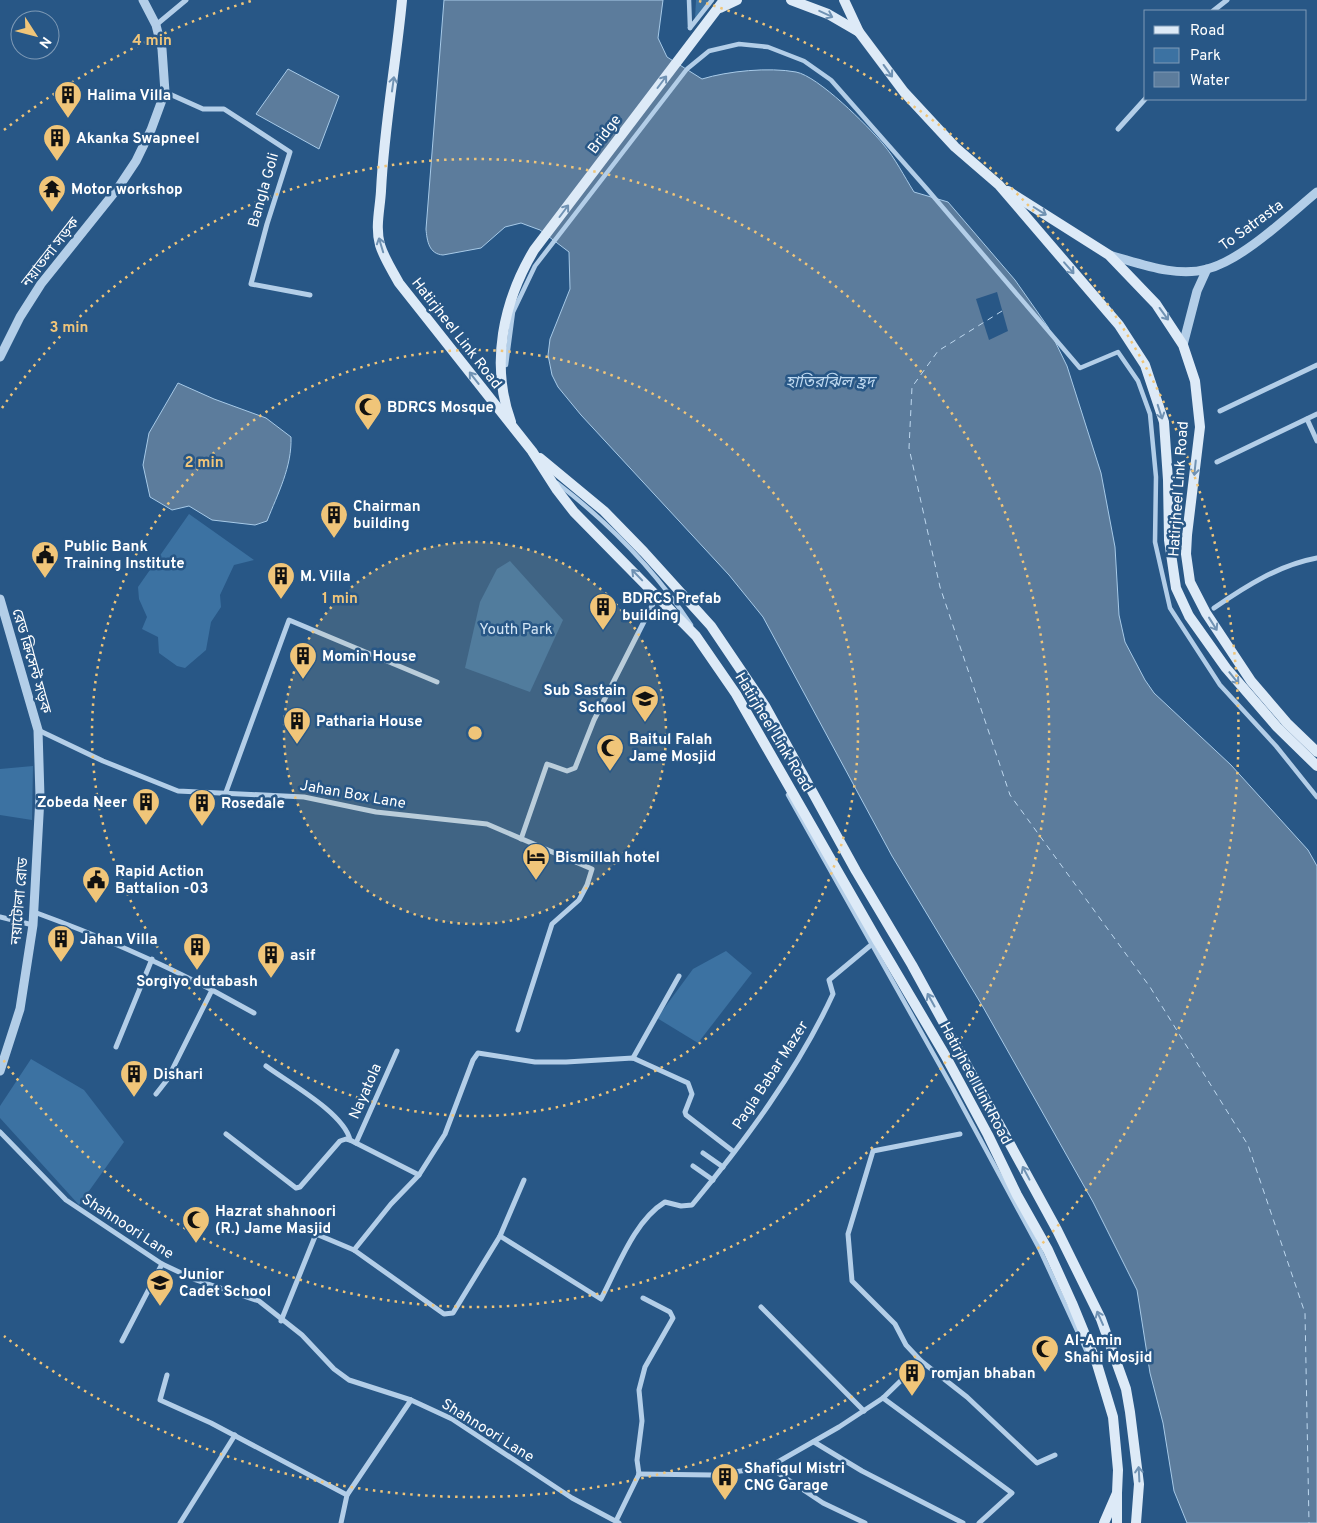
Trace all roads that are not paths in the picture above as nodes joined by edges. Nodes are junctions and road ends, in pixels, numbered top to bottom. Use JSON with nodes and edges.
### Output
{"nodes":[{"id":1,"x":143,"y":0,"type":"edge"},
{"id":2,"x":186,"y":0,"type":"edge"},
{"id":3,"x":402,"y":0,"type":"edge"},
{"id":4,"x":689,"y":0,"type":"edge"},
{"id":5,"x":724,"y":0,"type":"edge"},
{"id":6,"x":737,"y":0,"type":"edge"},
{"id":7,"x":791,"y":0,"type":"edge"},
{"id":8,"x":844,"y":0,"type":"edge"},
{"id":9,"x":1227,"y":0,"type":"edge"},
{"id":10,"x":715,"y":5,"type":"edge"},
{"id":11,"x":1215,"y":10,"type":"edge"},
{"id":12,"x":156,"y":25,"type":"junction"},
{"id":13,"x":860,"y":32,"type":"junction"},
{"id":14,"x":165,"y":92,"type":"junction"},
{"id":15,"x":1144,"y":100,"type":"edge"},
{"id":16,"x":1118,"y":129,"type":"dead end"},
{"id":17,"x":999,"y":185,"type":"junction"},
{"id":18,"x":1317,"y":192,"type":"edge"},
{"id":19,"x":534,"y":250,"type":"joint"},
{"id":20,"x":1109,"y":255,"type":"junction"},
{"id":21,"x":1207,"y":270,"type":"junction"},
{"id":22,"x":310,"y":295,"type":"dead end"},
{"id":23,"x":1184,"y":345,"type":"junction"},
{"id":24,"x":0,"y":357,"type":"edge"},
{"id":25,"x":1317,"y":365,"type":"edge"},
{"id":26,"x":1220,"y":411,"type":"dead end"},
{"id":27,"x":1317,"y":414,"type":"edge"},
{"id":28,"x":1307,"y":419,"type":"junction"},
{"id":29,"x":514,"y":430,"type":"junction"},
{"id":30,"x":1317,"y":441,"type":"edge"},
{"id":31,"x":532,"y":451,"type":"junction"},
{"id":32,"x":1217,"y":462,"type":"dead end"},
{"id":33,"x":1317,"y":558,"type":"edge"},
{"id":34,"x":657,"y":596,"type":"junction"},
{"id":35,"x":0,"y":600,"type":"edge"},
{"id":36,"x":1214,"y":608,"type":"dead end"},
{"id":37,"x":1225,"y":643,"type":"junction"},
{"id":38,"x":1213,"y":651,"type":"junction"},
{"id":39,"x":437,"y":682,"type":"dead end"},
{"id":40,"x":38,"y":730,"type":"junction"},
{"id":41,"x":1317,"y":752,"type":"edge"},
{"id":42,"x":1317,"y":766,"type":"edge"},
{"id":43,"x":226,"y":792,"type":"junction"},
{"id":44,"x":1317,"y":797,"type":"edge"},
{"id":45,"x":521,"y":839,"type":"junction"},
{"id":46,"x":34,"y":912,"type":"junction"},
{"id":47,"x":0,"y":917,"type":"edge"},
{"id":48,"x":33,"y":925,"type":"junction"},
{"id":49,"x":877,"y":940,"type":"junction"},
{"id":50,"x":152,"y":958,"type":"junction"},
{"id":51,"x":679,"y":976,"type":"dead end"},
{"id":52,"x":212,"y":990,"type":"junction"},
{"id":53,"x":254,"y":1012,"type":"dead end"},
{"id":54,"x":518,"y":1030,"type":"dead end"},
{"id":55,"x":116,"y":1047,"type":"dead end"},
{"id":56,"x":397,"y":1051,"type":"dead end"},
{"id":57,"x":633,"y":1058,"type":"junction"},
{"id":58,"x":266,"y":1066,"type":"dead end"},
{"id":59,"x":0,"y":1071,"type":"edge"},
{"id":60,"x":156,"y":1094,"type":"dead end"},
{"id":61,"x":0,"y":1132,"type":"edge"},
{"id":62,"x":226,"y":1134,"type":"dead end"},
{"id":63,"x":960,"y":1134,"type":"dead end"},
{"id":64,"x":353,"y":1141,"type":"junction"},
{"id":65,"x":734,"y":1152,"type":"junction"},
{"id":66,"x":703,"y":1153,"type":"dead end"},
{"id":67,"x":693,"y":1166,"type":"dead end"},
{"id":68,"x":723,"y":1167,"type":"junction"},
{"id":69,"x":419,"y":1176,"type":"junction"},
{"id":70,"x":524,"y":1180,"type":"dead end"},
{"id":71,"x":713,"y":1180,"type":"junction"},
{"id":72,"x":500,"y":1236,"type":"junction"},
{"id":73,"x":354,"y":1250,"type":"junction"},
{"id":74,"x":162,"y":1264,"type":"junction"},
{"id":75,"x":643,"y":1298,"type":"dead end"},
{"id":76,"x":761,"y":1307,"type":"dead end"},
{"id":77,"x":282,"y":1321,"type":"junction"},
{"id":78,"x":122,"y":1341,"type":"dead end"},
{"id":79,"x":921,"y":1361,"type":"junction"},
{"id":80,"x":167,"y":1375,"type":"dead end"},
{"id":81,"x":883,"y":1398,"type":"junction"},
{"id":82,"x":411,"y":1400,"type":"junction"},
{"id":83,"x":864,"y":1411,"type":"junction"},
{"id":84,"x":235,"y":1435,"type":"junction"},
{"id":85,"x":814,"y":1442,"type":"junction"},
{"id":86,"x":1055,"y":1455,"type":"dead end"},
{"id":87,"x":769,"y":1467,"type":"junction"},
{"id":88,"x":639,"y":1474,"type":"junction"},
{"id":89,"x":1117,"y":1493,"type":"junction"},
{"id":90,"x":347,"y":1495,"type":"junction"},
{"id":91,"x":618,"y":1522,"type":"edge"},
{"id":92,"x":180,"y":1523,"type":"edge"},
{"id":93,"x":341,"y":1523,"type":"edge"},
{"id":94,"x":865,"y":1523,"type":"edge"},
{"id":95,"x":963,"y":1523,"type":"edge"},
{"id":96,"x":979,"y":1523,"type":"edge"},
{"id":97,"x":1104,"y":1523,"type":"edge"},
{"id":98,"x":1118,"y":1523,"type":"edge"},
{"id":99,"x":1136,"y":1523,"type":"edge"}],
"edges":[{"from":1,"to":12,"type":"street","name":"নয়াতলা সড়ক"},
{"from":2,"to":12,"type":"street"},
{"from":29,"to":3,"type":"main road","name":"Hatirjheel Link Road","one_way":true},
{"from":4,"to":10,"type":"street"},
{"from":5,"to":10,"type":"main road"},
{"from":6,"to":10,"type":"main road"},
{"from":7,"to":13,"type":"main road","name":"Hatirjheel Link Road","one_way":true},
{"from":8,"to":13,"type":"main road","name":"Hatirjheel Link Road"},
{"from":9,"to":11,"type":"street"},
{"from":19,"to":10,"type":"main road","name":"Bridge","one_way":true},
{"from":12,"to":14,"type":"street","name":"নয়াতলা সড়ক"},
{"from":13,"to":17,"type":"main road","name":"Hatirjheel Link Road","one_way":true},
{"from":14,"to":22,"type":"street","name":"Bangla Goli"},
{"from":14,"to":24,"type":"street","name":"নয়াতলা সড়ক"},
{"from":15,"to":16,"type":"street"},
{"from":17,"to":20,"type":"main road","name":"Hatirjheel Link Road","one_way":true},
{"from":17,"to":38,"type":"main road","name":"Hatirjheel Link Road","one_way":true},
{"from":18,"to":21,"type":"street","name":"To Satrasta"},
{"from":19,"to":29,"type":"main road","name":"Hatirjheel Link Road"},
{"from":20,"to":21,"type":"street","name":"To Satrasta"},
{"from":20,"to":23,"type":"main road","name":"Hatirjheel Link Road","one_way":true},
{"from":21,"to":23,"type":"street"},
{"from":23,"to":37,"type":"main road","name":"Hatirjheel Link Road","one_way":true},
{"from":25,"to":26,"type":"street"},
{"from":27,"to":28,"type":"street"},
{"from":28,"to":30,"type":"street"},
{"from":28,"to":32,"type":"street"},
{"from":29,"to":31,"type":"main road","name":"Hatirjheel Link Road"},
{"from":34,"to":31,"type":"main road","name":"Hatirjheel Link Road","one_way":true},
{"from":99,"to":31,"type":"main road","one_way":true},
{"from":33,"to":36,"type":"street"},
{"from":34,"to":45,"type":"street"},
{"from":34,"to":49,"type":"main road","name":"Hatirjheel Link Road"},
{"from":35,"to":40,"type":"street","name":"রেড ক্রিসেন্ট সড়ক"},
{"from":37,"to":38,"type":"main road"},
{"from":37,"to":41,"type":"main road","name":"Hatirjheel Link Road"},
{"from":38,"to":42,"type":"main road","name":"Hatirjheel Link Road","one_way":true},
{"from":39,"to":43,"type":"street"},
{"from":40,"to":43,"type":"street","name":"Jahan Box Lane"},
{"from":40,"to":46,"type":"street","name":"নয়াটোলা রোড"},
{"from":43,"to":45,"type":"street","name":"Jahan Box Lane"},
{"from":44,"to":98,"type":"street"},
{"from":45,"to":54,"type":"street","name":"Jahan Box Lane"},
{"from":46,"to":48,"type":"street","name":"নয়াটোলা রোড"},
{"from":46,"to":50,"type":"street"},
{"from":47,"to":48,"type":"street"},
{"from":48,"to":59,"type":"street","name":"নয়াটোলা রোড"},
{"from":49,"to":65,"type":"street","name":"Pagla Babar Mazer"},
{"from":49,"to":89,"type":"main road","name":"Hatirjheel Link Road"},
{"from":50,"to":52,"type":"street"},
{"from":50,"to":55,"type":"street"},
{"from":51,"to":57,"type":"street"},
{"from":52,"to":53,"type":"street"},
{"from":52,"to":60,"type":"street"},
{"from":56,"to":64,"type":"street","name":"Nayatola"},
{"from":57,"to":65,"type":"street"},
{"from":57,"to":69,"type":"street"},
{"from":58,"to":64,"type":"street"},
{"from":61,"to":74,"type":"street","name":"Shahnoori Lane"},
{"from":62,"to":64,"type":"street"},
{"from":63,"to":79,"type":"street"},
{"from":64,"to":69,"type":"street"},
{"from":65,"to":68,"type":"street","name":"Pagla Babar Mazer"},
{"from":66,"to":68,"type":"street"},
{"from":67,"to":71,"type":"street"},
{"from":68,"to":71,"type":"street","name":"Pagla Babar Mazer"},
{"from":69,"to":73,"type":"street"},
{"from":70,"to":72,"type":"street"},
{"from":71,"to":72,"type":"street","name":"Pagla Babar Mazer"},
{"from":72,"to":73,"type":"street"},
{"from":73,"to":77,"type":"street"},
{"from":74,"to":77,"type":"street","name":"Shahnoori Lane"},
{"from":74,"to":78,"type":"street"},
{"from":75,"to":88,"type":"street"},
{"from":76,"to":83,"type":"street"},
{"from":77,"to":82,"type":"street","name":"Shahnoori Lane"},
{"from":79,"to":81,"type":"street"},
{"from":79,"to":86,"type":"street"},
{"from":80,"to":84,"type":"street"},
{"from":81,"to":83,"type":"street"},
{"from":81,"to":96,"type":"street"},
{"from":82,"to":90,"type":"street"},
{"from":82,"to":91,"type":"street","name":"Shahnoori Lane"},
{"from":83,"to":85,"type":"street"},
{"from":84,"to":90,"type":"street"},
{"from":84,"to":92,"type":"street"},
{"from":85,"to":87,"type":"street"},
{"from":85,"to":95,"type":"street"},
{"from":87,"to":88,"type":"street"},
{"from":87,"to":94,"type":"street"},
{"from":88,"to":91,"type":"street"},
{"from":89,"to":97,"type":"main road","name":"Hatirjheel Link Road"},
{"from":89,"to":98,"type":"main road"},
{"from":90,"to":93,"type":"street"}]}
